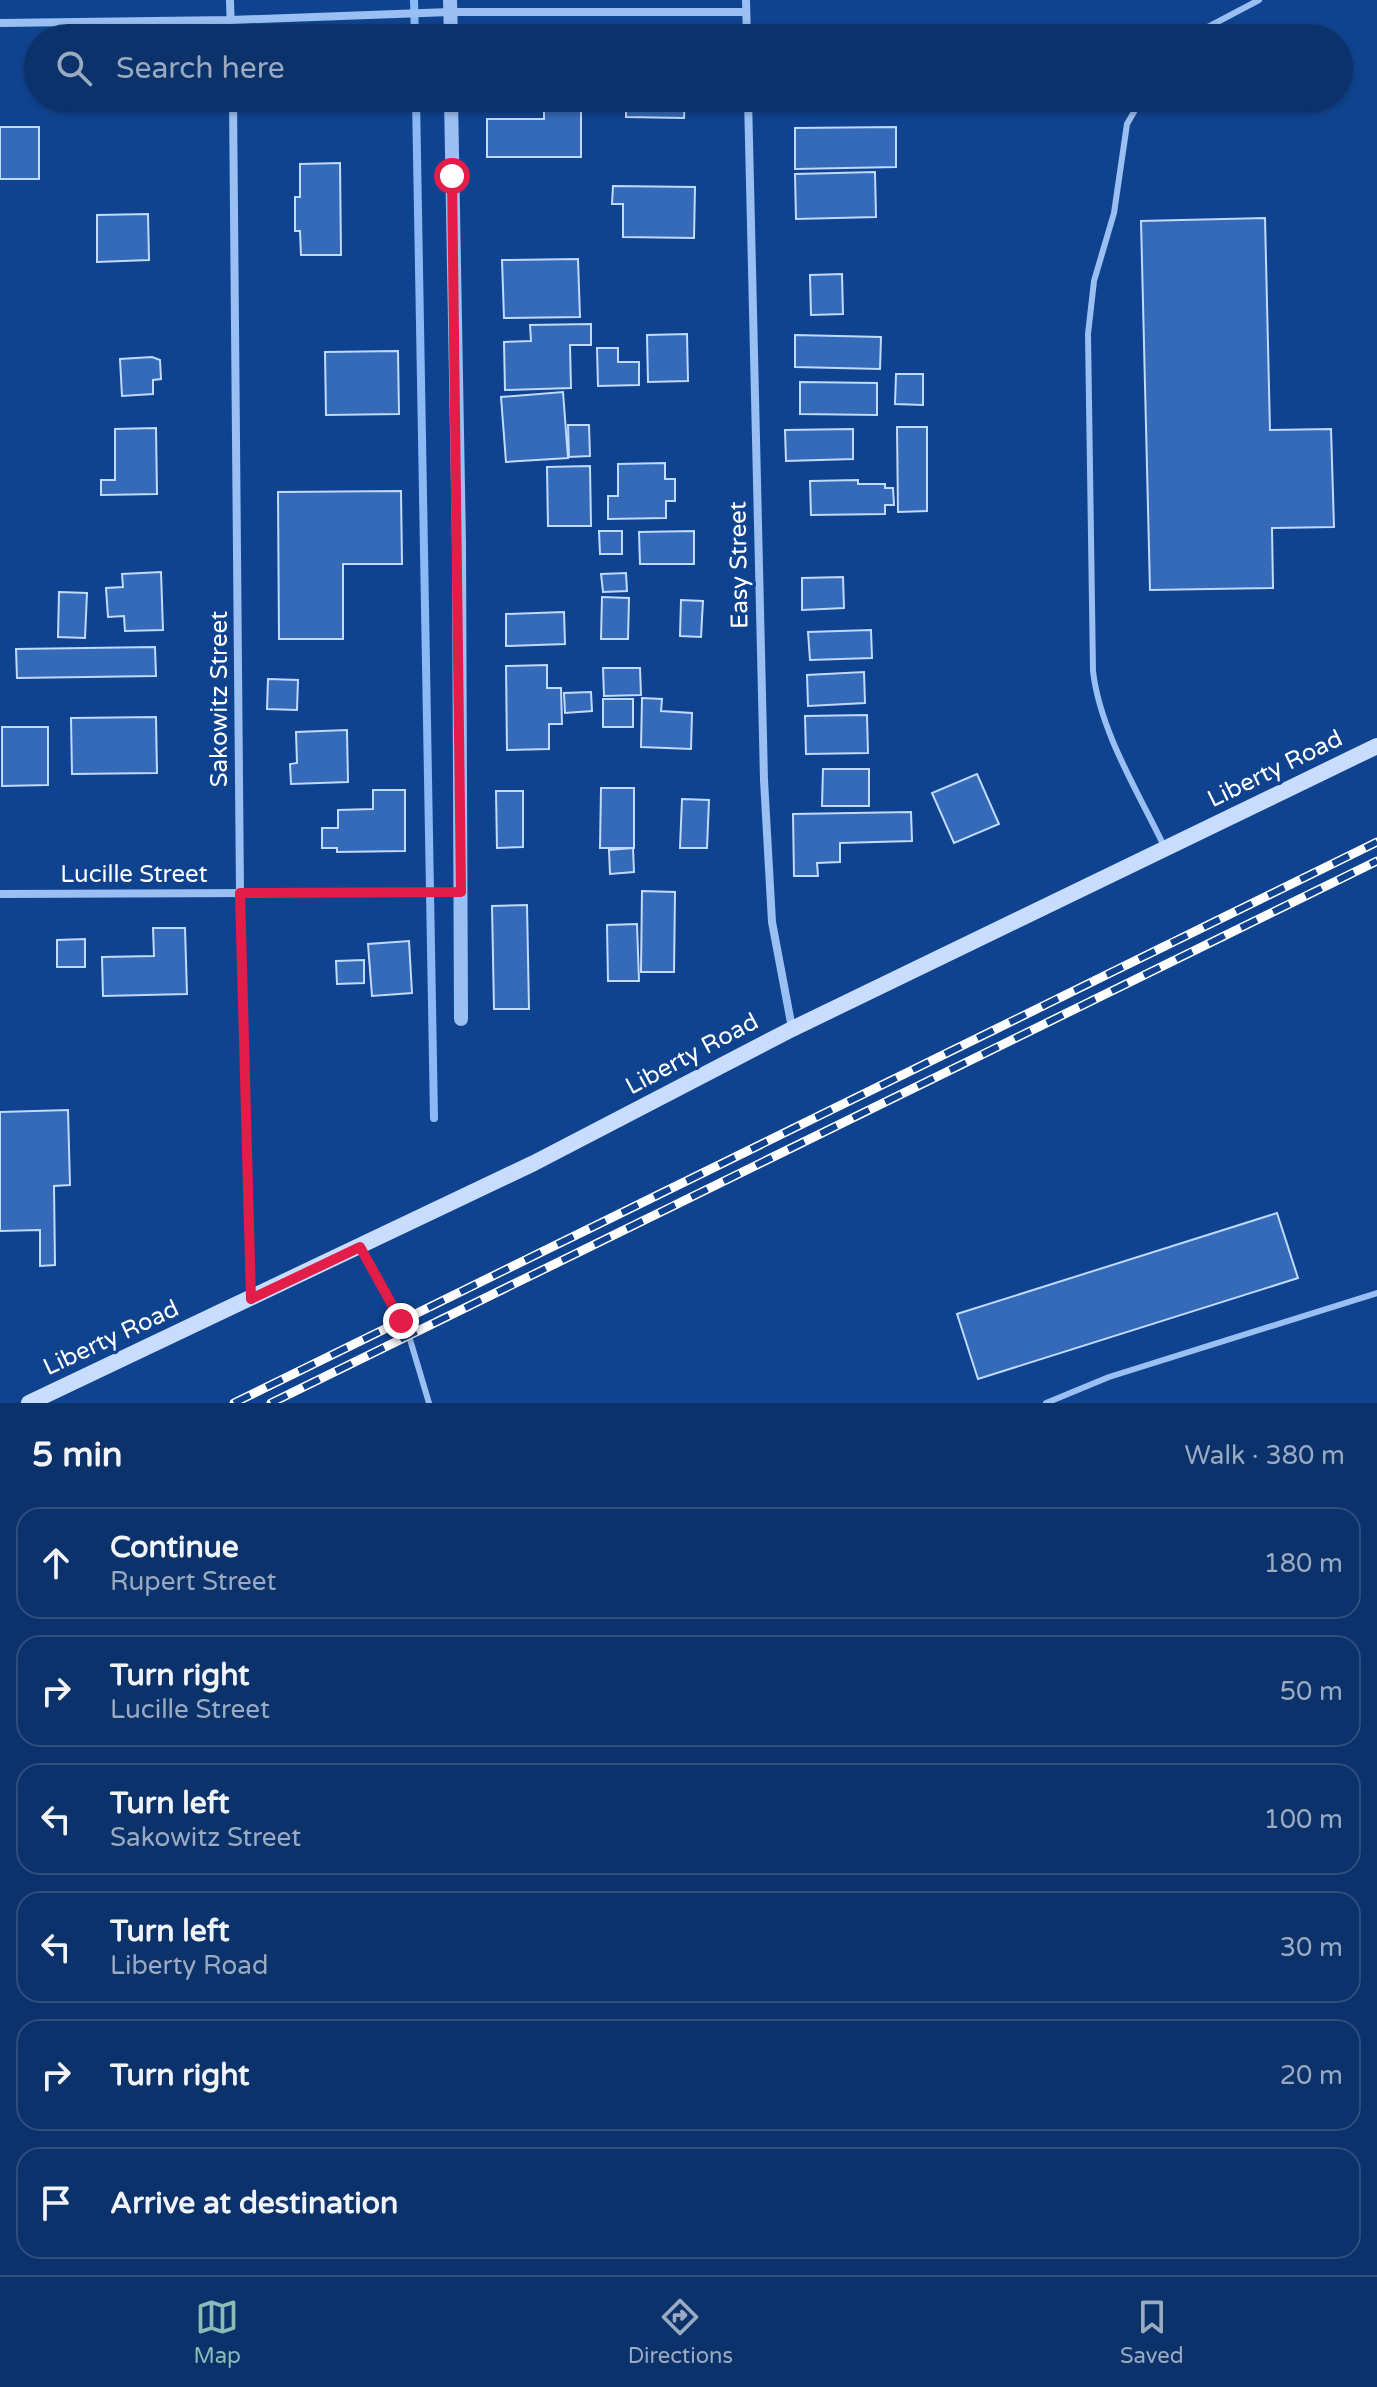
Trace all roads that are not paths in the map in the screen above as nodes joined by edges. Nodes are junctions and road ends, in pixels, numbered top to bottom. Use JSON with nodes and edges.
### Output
{"nodes":[{"id":1,"x":230,"y":0,"type":"edge"},
{"id":2,"x":746,"y":0,"type":"edge"},
{"id":3,"x":1259,"y":0,"type":"edge"},
{"id":4,"x":450,"y":6,"type":"edge"},
{"id":5,"x":746,"y":12,"type":"junction"},
{"id":6,"x":231,"y":20,"type":"junction"},
{"id":7,"x":0,"y":23,"type":"edge"},
{"id":8,"x":231,"y":24,"type":"edge"},
{"id":9,"x":746,"y":24,"type":"edge"},
{"id":10,"x":1214,"y":24,"type":"edge"},
{"id":11,"x":233,"y":112,"type":"edge"},
{"id":12,"x":451,"y":112,"type":"edge"},
{"id":13,"x":748,"y":112,"type":"edge"},
{"id":14,"x":1134,"y":112,"type":"edge"},
{"id":15,"x":1377,"y":746,"type":"edge"},
{"id":16,"x":1165,"y":849,"type":"junction"},
{"id":17,"x":461,"y":892,"type":"junction"},
{"id":18,"x":240,"y":893,"type":"junction"},
{"id":19,"x":0,"y":894,"type":"edge"},
{"id":20,"x":461,"y":1019,"type":"dead end"},
{"id":21,"x":792,"y":1029,"type":"junction"},
{"id":22,"x":360,"y":1247,"type":"junction"},
{"id":23,"x":1377,"y":1293,"type":"edge"},
{"id":24,"x":251,"y":1299,"type":"junction"},
{"id":25,"x":29,"y":1403,"type":"edge"},
{"id":26,"x":429,"y":1403,"type":"edge"},
{"id":27,"x":1046,"y":1403,"type":"edge"}],
"edges":[{"from":1,"to":6,"type":"street"},
{"from":2,"to":5,"type":"street"},
{"from":3,"to":10,"type":"lane"},
{"from":4,"to":5,"type":"street"},
{"from":4,"to":6,"type":"street"},
{"from":5,"to":9,"type":"street"},
{"from":6,"to":7,"type":"street"},
{"from":6,"to":8,"type":"street"},
{"from":11,"to":18,"type":"street","name":"Sakowitz Street"},
{"from":12,"to":17,"type":"street"},
{"from":13,"to":21,"type":"street","name":"Easy Street"},
{"from":14,"to":16,"type":"lane"},
{"from":15,"to":16,"type":"main road","name":"Liberty Road"},
{"from":16,"to":21,"type":"main road","name":"Liberty Road"},
{"from":17,"to":18,"type":"street","name":"Lucille Street"},
{"from":17,"to":20,"type":"street"},
{"from":18,"to":19,"type":"street","name":"Lucille Street"},
{"from":18,"to":24,"type":"street","name":"Sakowitz Street"},
{"from":21,"to":22,"type":"main road","name":"Liberty Road"},
{"from":22,"to":24,"type":"main road","name":"Liberty Road"},
{"from":22,"to":26,"type":"lane"},
{"from":23,"to":27,"type":"lane"},
{"from":24,"to":25,"type":"main road","name":"Liberty Road"}]}
